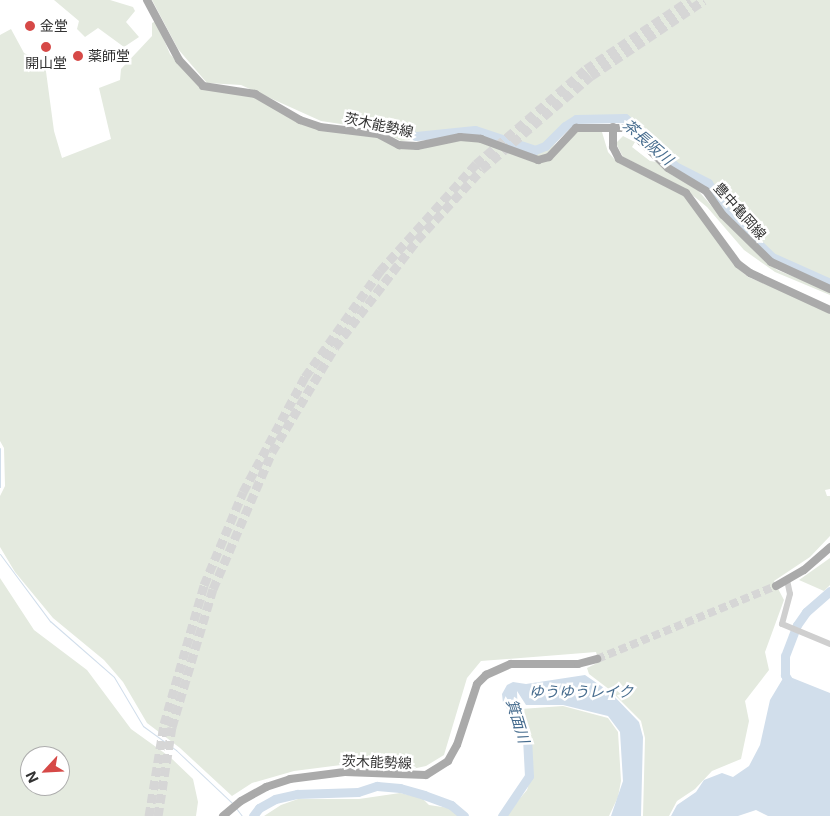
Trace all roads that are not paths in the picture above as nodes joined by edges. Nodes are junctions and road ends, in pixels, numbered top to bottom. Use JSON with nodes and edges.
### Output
{"nodes":[{"id":1,"x":146,"y":0,"type":"edge"},
{"id":2,"x":613,"y":127,"type":"junction"},
{"id":3,"x":830,"y":288,"type":"edge"},
{"id":4,"x":830,"y":310,"type":"edge"},
{"id":5,"x":830,"y":547,"type":"edge"},
{"id":6,"x":788,"y":580,"type":"junction"},
{"id":7,"x":776,"y":586,"type":"tunnel mouth"},
{"id":8,"x":830,"y":644,"type":"edge"},
{"id":9,"x":597,"y":659,"type":"tunnel mouth"},
{"id":10,"x":223,"y":816,"type":"edge"}],
"edges":[{"from":1,"to":2,"type":"main road","name":"茨木能勢線"},
{"from":2,"to":3,"type":"main road","name":"豊中亀岡線"},
{"from":2,"to":4,"type":"main road"},
{"from":5,"to":6,"type":"main road"},
{"from":6,"to":7,"type":"main road"},
{"from":6,"to":8,"type":"street"},
{"from":9,"to":10,"type":"main road","name":"茨木能勢線"}]}
